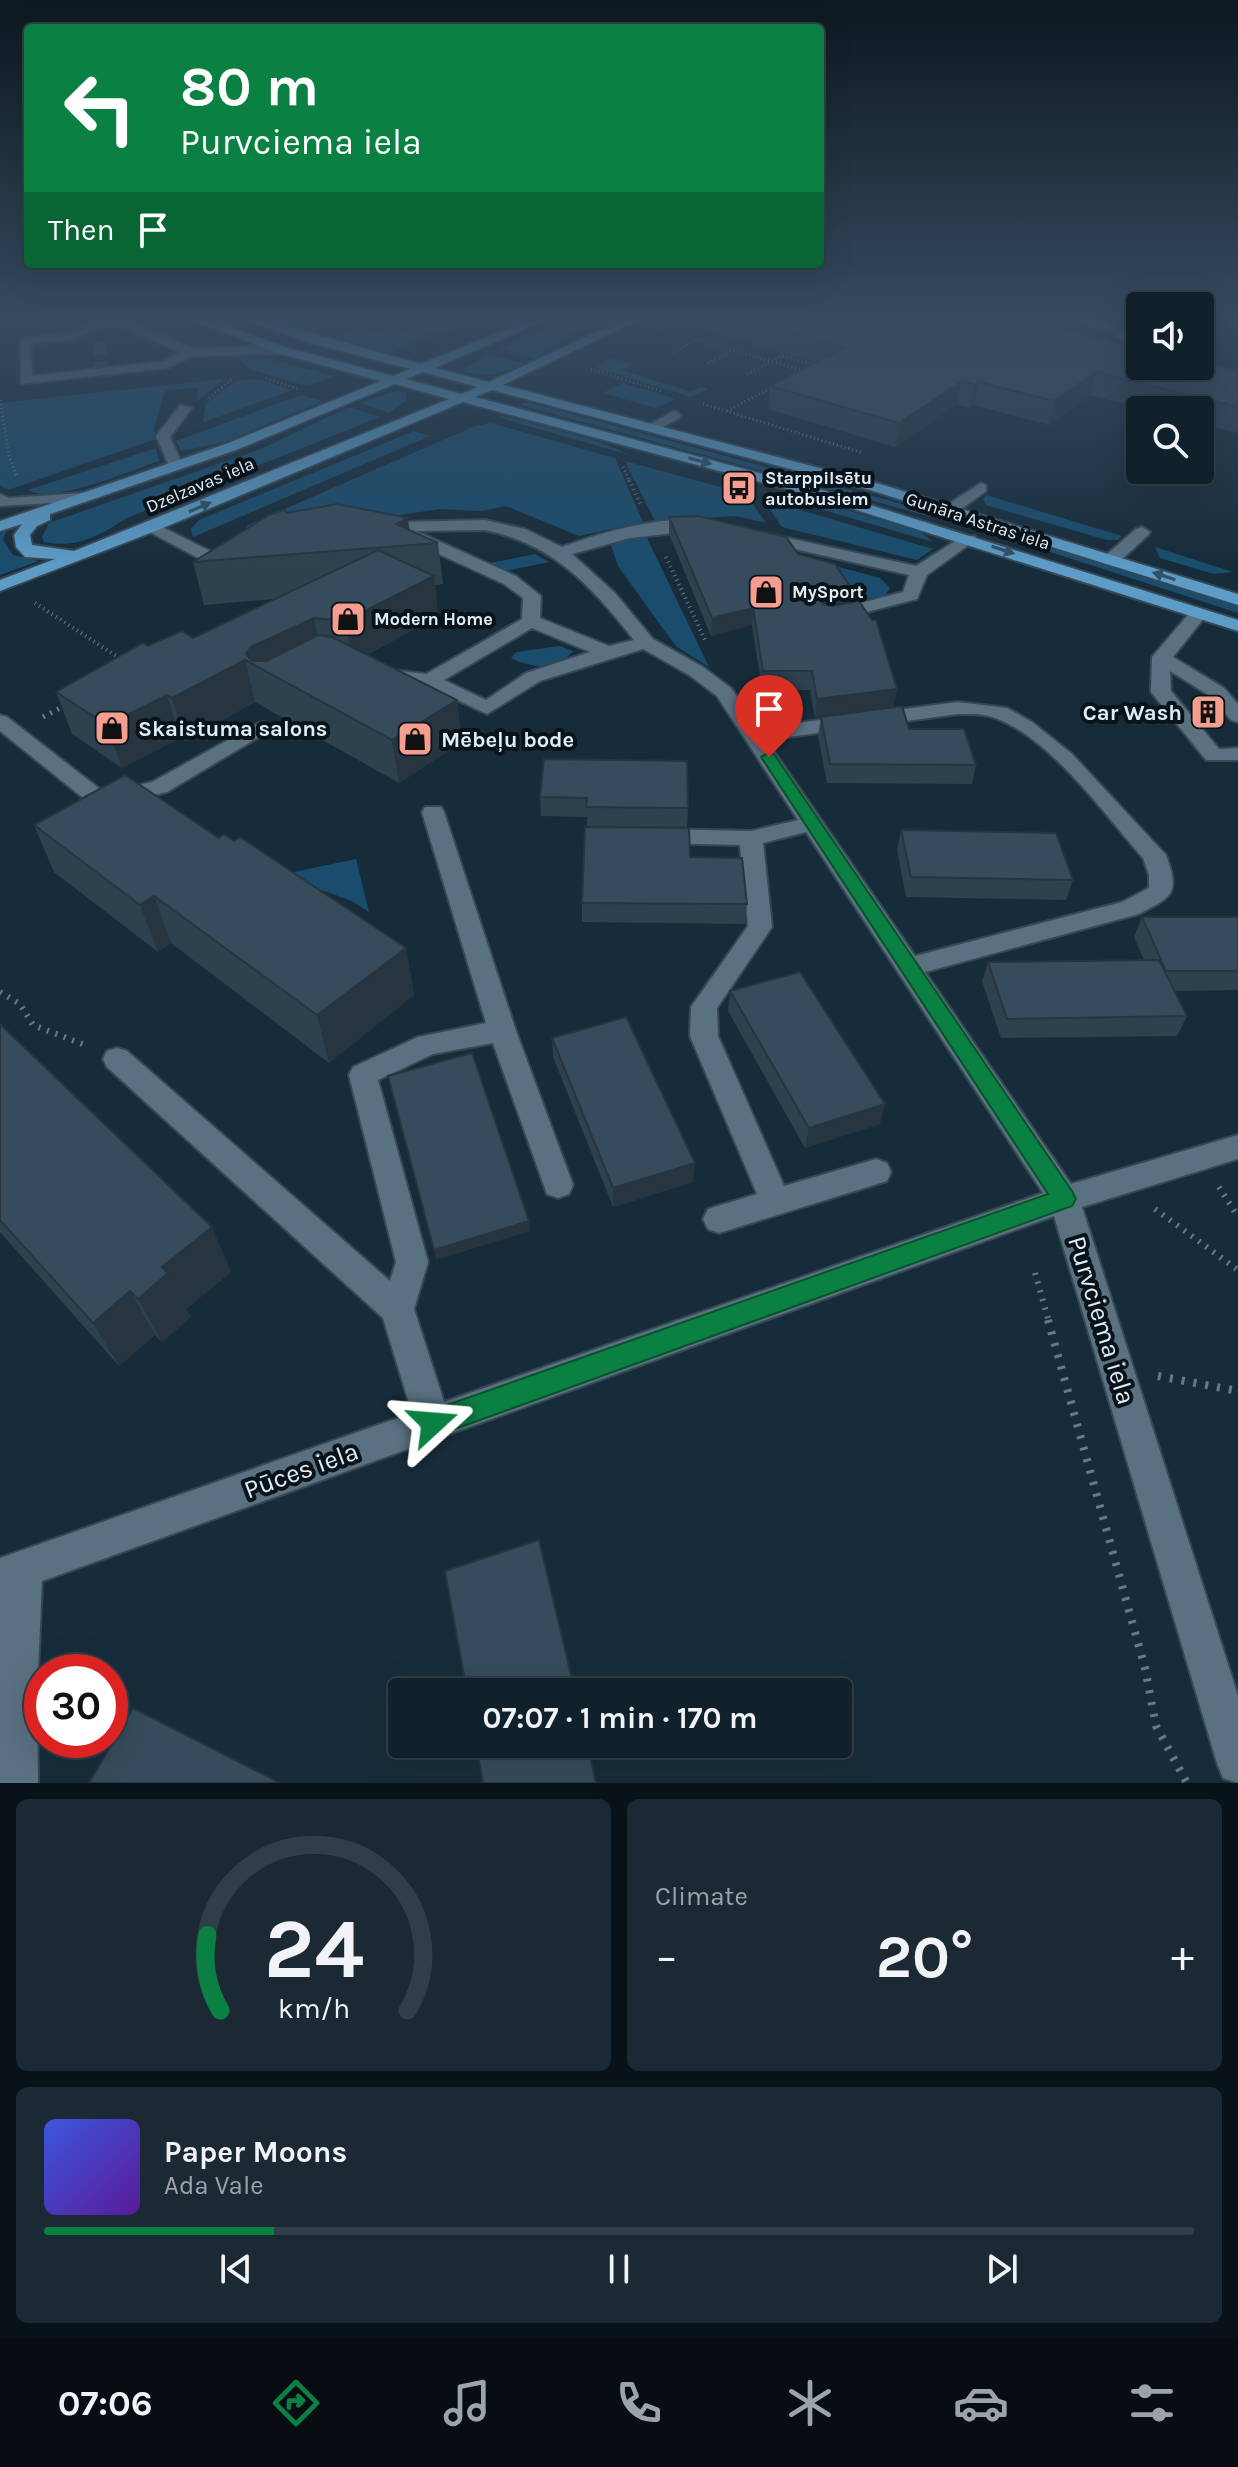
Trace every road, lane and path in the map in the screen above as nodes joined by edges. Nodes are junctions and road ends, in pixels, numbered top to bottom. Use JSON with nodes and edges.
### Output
{"nodes":[{"id":1,"x":0,"y":402,"type":"edge"},
{"id":2,"x":344,"y":402,"type":"edge"},
{"id":3,"x":452,"y":402,"type":"edge"},
{"id":4,"x":478,"y":402,"type":"edge"},
{"id":5,"x":558,"y":402,"type":"edge"},
{"id":6,"x":745,"y":402,"type":"edge"},
{"id":7,"x":185,"y":408,"type":"dead end"},
{"id":8,"x":722,"y":414,"type":"dead end"},
{"id":9,"x":674,"y":415,"type":"dead end"},
{"id":10,"x":652,"y":427,"type":"junction"},
{"id":11,"x":617,"y":454,"type":"dead end"},
{"id":12,"x":176,"y":466,"type":"junction"},
{"id":13,"x":21,"y":488,"type":"dead end"},
{"id":14,"x":981,"y":488,"type":"dead end"},
{"id":15,"x":82,"y":498,"type":"junction"},
{"id":16,"x":3,"y":501,"type":"edge"},
{"id":17,"x":950,"y":510,"type":"junction"},
{"id":18,"x":0,"y":520,"type":"edge"},
{"id":19,"x":0,"y":526,"type":"edge"},
{"id":20,"x":152,"y":527,"type":"junction"},
{"id":21,"x":651,"y":527,"type":"junction"},
{"id":22,"x":719,"y":528,"type":"edge"},
{"id":23,"x":1142,"y":532,"type":"dead end"},
{"id":24,"x":745,"y":534,"type":"edge"},
{"id":25,"x":969,"y":539,"type":"junction"},
{"id":26,"x":102,"y":547,"type":"junction"},
{"id":27,"x":246,"y":553,"type":"edge"},
{"id":28,"x":561,"y":553,"type":"junction"},
{"id":29,"x":1111,"y":560,"type":"junction"},
{"id":30,"x":919,"y":572,"type":"junction"},
{"id":31,"x":0,"y":586,"type":"edge"},
{"id":32,"x":1235,"y":595,"type":"edge"},
{"id":33,"x":34,"y":602,"type":"dead end"},
{"id":34,"x":1199,"y":613,"type":"junction"},
{"id":35,"x":829,"y":616,"type":"edge"},
{"id":36,"x":531,"y":621,"type":"junction"},
{"id":37,"x":1238,"y":626,"type":"edge"},
{"id":38,"x":646,"y":643,"type":"junction"},
{"id":39,"x":607,"y":652,"type":"junction"},
{"id":40,"x":1161,"y":657,"type":"junction"},
{"id":41,"x":128,"y":664,"type":"edge"},
{"id":42,"x":369,"y":673,"type":"edge"},
{"id":43,"x":429,"y":680,"type":"junction"},
{"id":44,"x":718,"y":687,"type":"junction"},
{"id":45,"x":1208,"y":687,"type":"junction"},
{"id":46,"x":1161,"y":692,"type":"junction"},
{"id":47,"x":69,"y":704,"type":"edge"},
{"id":48,"x":1238,"y":716,"type":"edge"},
{"id":49,"x":7,"y":726,"type":"edge"},
{"id":50,"x":264,"y":728,"type":"dead end"},
{"id":51,"x":754,"y":735,"type":"junction"},
{"id":52,"x":1238,"y":754,"type":"edge"},
{"id":53,"x":433,"y":812,"type":"dead end"},
{"id":54,"x":811,"y":824,"type":"junction"},
{"id":55,"x":639,"y":836,"type":"edge"},
{"id":56,"x":751,"y":838,"type":"junction"},
{"id":57,"x":908,"y":967,"type":"junction"},
{"id":58,"x":0,"y":992,"type":"edge"},
{"id":59,"x":502,"y":1031,"type":"junction"},
{"id":60,"x":117,"y":1059,"type":"joint"},
{"id":61,"x":1238,"y":1147,"type":"edge"},
{"id":62,"x":876,"y":1172,"type":"dead end"},
{"id":63,"x":558,"y":1185,"type":"dead end"},
{"id":64,"x":1218,"y":1186,"type":"dead end"},
{"id":65,"x":1064,"y":1199,"type":"junction"},
{"id":66,"x":776,"y":1203,"type":"junction"},
{"id":67,"x":1153,"y":1207,"type":"dead end"},
{"id":68,"x":1238,"y":1217,"type":"edge"},
{"id":69,"x":719,"y":1219,"type":"dead end"},
{"id":70,"x":1238,"y":1270,"type":"edge"},
{"id":71,"x":1035,"y":1273,"type":"dead end"},
{"id":72,"x":397,"y":1309,"type":"junction"},
{"id":73,"x":1153,"y":1375,"type":"dead end"},
{"id":74,"x":1238,"y":1391,"type":"edge"},
{"id":75,"x":433,"y":1423,"type":"junction"},
{"id":76,"x":12,"y":1573,"type":"edge"},
{"id":77,"x":1238,"y":1762,"type":"edge"},
{"id":78,"x":16,"y":1783,"type":"edge"},
{"id":79,"x":1187,"y":1783,"type":"edge"}],
"edges":[{"from":1,"to":13,"type":"path"},
{"from":2,"to":12,"type":"main road","name":"Dzelzavas iela"},
{"from":20,"to":3,"type":"main road","name":"Dzelzavas iela","one_way":true},
{"from":4,"to":25,"type":"main road","name":"Gunāra Astras iela","one_way":true},
{"from":5,"to":10,"type":"main road","name":"Gunāra Astras iela"},
{"from":6,"to":8,"type":"path"},
{"from":7,"to":12,"type":"street"},
{"from":9,"to":10,"type":"street"},
{"from":10,"to":17,"type":"main road","name":"Gunāra Astras iela"},
{"from":11,"to":21,"type":"path"},
{"from":12,"to":15,"type":"main road","name":"Dzelzavas iela"},
{"from":14,"to":17,"type":"street"},
{"from":15,"to":16,"type":"street"},
{"from":15,"to":19,"type":"main road","name":"Dzelzavas iela"},
{"from":15,"to":26,"type":"main road"},
{"from":16,"to":18,"type":"street"},
{"from":17,"to":29,"type":"main road","name":"Gunāra Astras iela"},
{"from":20,"to":26,"type":"main road","name":"Dzelzavas iela"},
{"from":20,"to":27,"type":"street"},
{"from":21,"to":22,"type":"street"},
{"from":21,"to":28,"type":"street"},
{"from":21,"to":44,"type":"path"},
{"from":23,"to":29,"type":"street"},
{"from":24,"to":30,"type":"street"},
{"from":25,"to":30,"type":"street"},
{"from":25,"to":34,"type":"main road","name":"Gunāra Astras iela","one_way":true},
{"from":26,"to":31,"type":"main road","name":"Dzelzavas iela"},
{"from":28,"to":36,"type":"street"},
{"from":28,"to":38,"type":"street"},
{"from":32,"to":29,"type":"main road","name":"Gunāra Astras iela","one_way":true},
{"from":30,"to":35,"type":"street"},
{"from":33,"to":41,"type":"path"},
{"from":34,"to":37,"type":"main road","name":"Gunāra Astras iela"},
{"from":34,"to":40,"type":"street"},
{"from":36,"to":39,"type":"street"},
{"from":36,"to":43,"type":"street"},
{"from":38,"to":39,"type":"street"},
{"from":38,"to":44,"type":"street"},
{"from":39,"to":43,"type":"street"},
{"from":40,"to":45,"type":"street"},
{"from":40,"to":46,"type":"street"},
{"from":42,"to":43,"type":"street"},
{"from":44,"to":51,"type":"street","name":"Purvciema iela"},
{"from":45,"to":46,"type":"street"},
{"from":45,"to":48,"type":"street"},
{"from":46,"to":52,"type":"street"},
{"from":47,"to":49,"type":"path"},
{"from":49,"to":50,"type":"street"},
{"from":51,"to":54,"type":"street","name":"Purvciema iela"},
{"from":51,"to":57,"type":"street"},
{"from":53,"to":59,"type":"street"},
{"from":54,"to":56,"type":"street"},
{"from":54,"to":57,"type":"street","name":"Purvciema iela"},
{"from":55,"to":56,"type":"street"},
{"from":56,"to":66,"type":"street"},
{"from":57,"to":65,"type":"street","name":"Purvciema iela"},
{"from":58,"to":60,"type":"path"},
{"from":59,"to":63,"type":"street"},
{"from":59,"to":72,"type":"street"},
{"from":60,"to":72,"type":"street"},
{"from":61,"to":65,"type":"street","name":"Pūces iela"},
{"from":62,"to":66,"type":"street"},
{"from":64,"to":68,"type":"path"},
{"from":65,"to":75,"type":"street","name":"Pūces iela"},
{"from":65,"to":77,"type":"street","name":"Purvciema iela"},
{"from":66,"to":69,"type":"street"},
{"from":67,"to":70,"type":"path"},
{"from":71,"to":79,"type":"path"},
{"from":72,"to":75,"type":"street"},
{"from":73,"to":74,"type":"path"},
{"from":75,"to":76,"type":"street","name":"Pūces iela"},
{"from":76,"to":78,"type":"street"}]}
